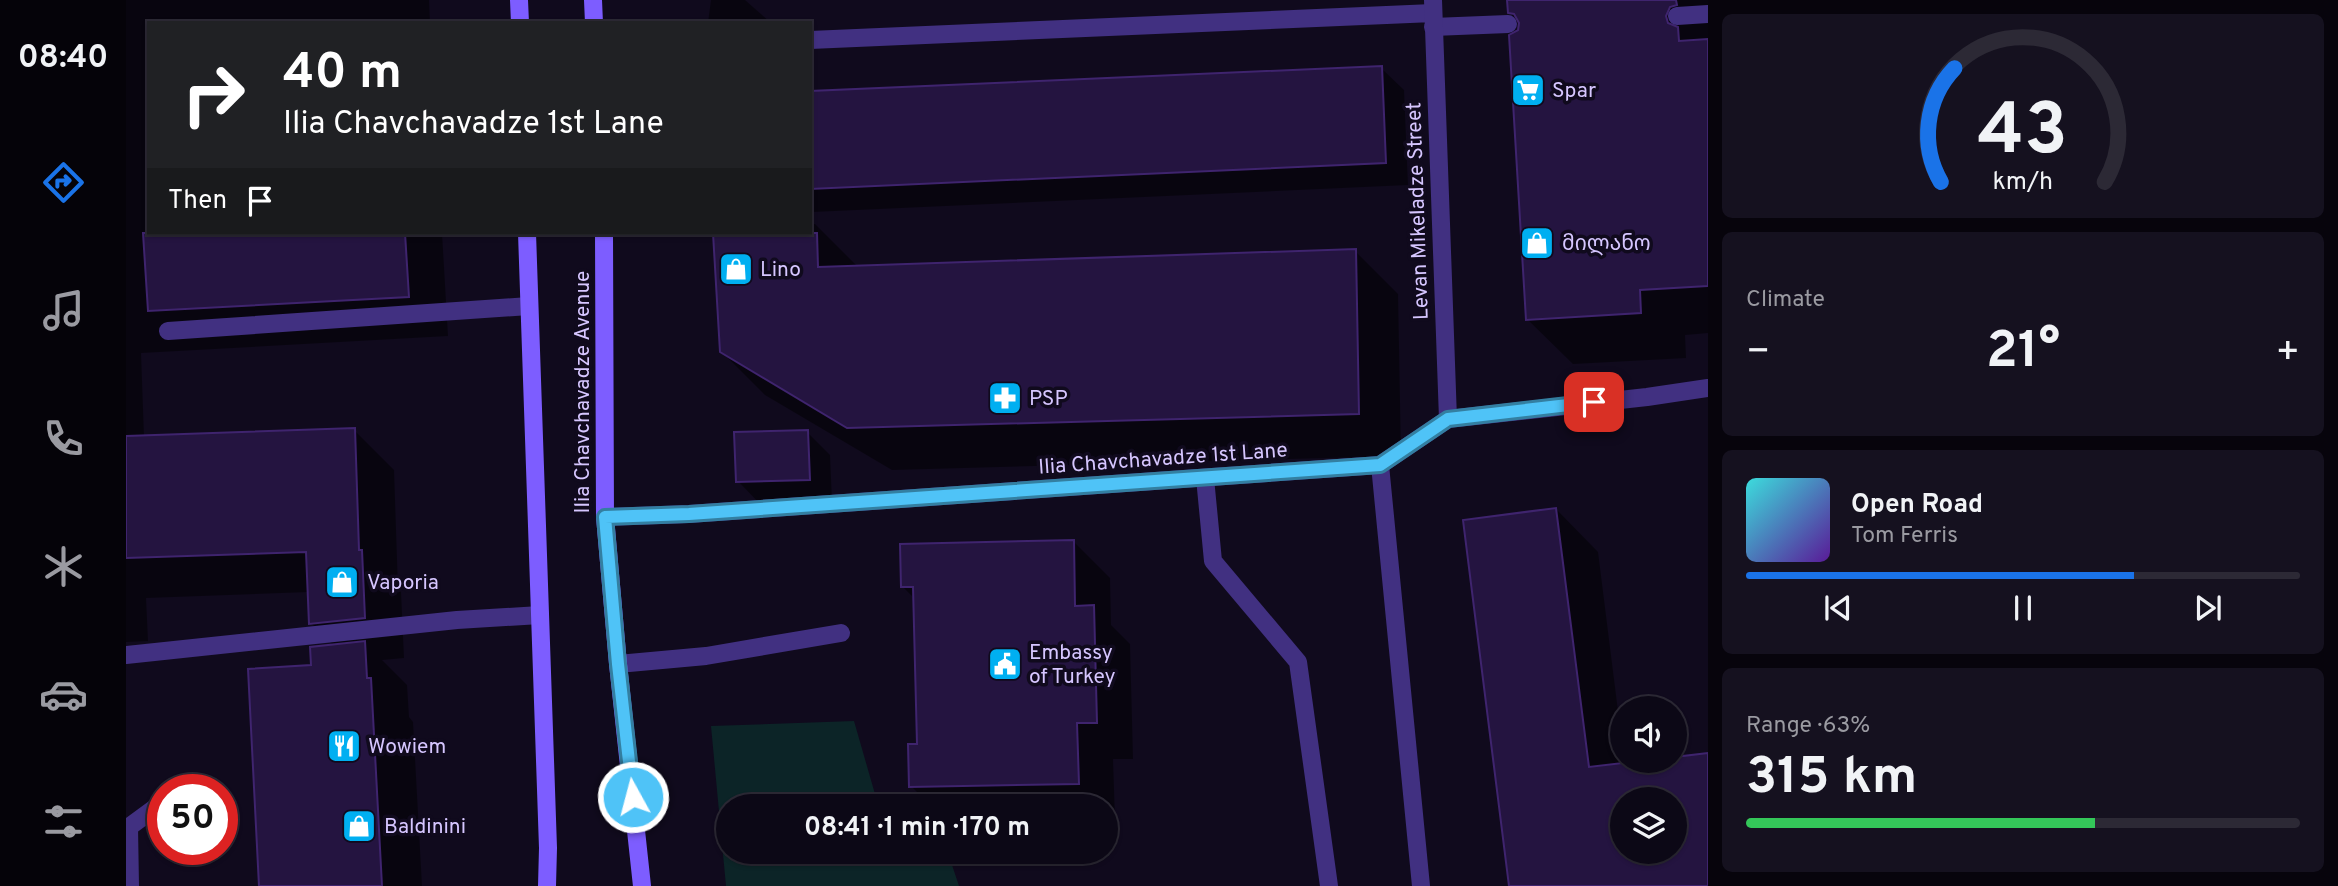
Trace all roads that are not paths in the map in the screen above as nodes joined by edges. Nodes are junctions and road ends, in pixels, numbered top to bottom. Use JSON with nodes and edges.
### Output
{"nodes":[{"id":1,"x":519,"y":0,"type":"edge"},
{"id":2,"x":593,"y":0,"type":"edge"},
{"id":3,"x":1433,"y":13,"type":"edge"},
{"id":4,"x":1708,"y":14,"type":"edge"},
{"id":5,"x":1677,"y":16,"type":"dead end"},
{"id":6,"x":520,"y":21,"type":"edge"},
{"id":7,"x":594,"y":21,"type":"edge"},
{"id":8,"x":1508,"y":24,"type":"dead end"},
{"id":9,"x":812,"y":40,"type":"edge"},
{"id":10,"x":527,"y":235,"type":"edge"},
{"id":11,"x":604,"y":235,"type":"edge"},
{"id":12,"x":529,"y":306,"type":"junction"},
{"id":13,"x":168,"y":331,"type":"dead end"},
{"id":14,"x":1708,"y":388,"type":"edge"},
{"id":15,"x":1448,"y":419,"type":"junction"},
{"id":16,"x":1380,"y":465,"type":"junction"},
{"id":17,"x":1205,"y":478,"type":"junction"},
{"id":18,"x":605,"y":517,"type":"junction"},
{"id":19,"x":540,"y":615,"type":"junction"},
{"id":20,"x":841,"y":633,"type":"dead end"},
{"id":21,"x":126,"y":655,"type":"edge"},
{"id":22,"x":618,"y":664,"type":"junction"},
{"id":23,"x":147,"y":814,"type":"edge"},
{"id":24,"x":130,"y":886,"type":"edge"},
{"id":25,"x":547,"y":886,"type":"edge"},
{"id":26,"x":642,"y":886,"type":"edge"},
{"id":27,"x":1329,"y":886,"type":"edge"},
{"id":28,"x":1421,"y":886,"type":"edge"}],
"edges":[{"from":1,"to":6,"type":"main road"},
{"from":2,"to":7,"type":"main road"},
{"from":3,"to":8,"type":"street"},
{"from":3,"to":9,"type":"street"},
{"from":3,"to":15,"type":"street","name":"Levan Mikeladze Street"},
{"from":4,"to":5,"type":"street"},
{"from":10,"to":12,"type":"main road"},
{"from":11,"to":18,"type":"main road","name":"Ilia Chavchavadze Avenue"},
{"from":12,"to":13,"type":"street"},
{"from":12,"to":19,"type":"main road"},
{"from":14,"to":15,"type":"street","name":"Ilia Chavchavadze 1st Lane"},
{"from":15,"to":16,"type":"street","name":"Ilia Chavchavadze 1st Lane"},
{"from":16,"to":17,"type":"street","name":"Ilia Chavchavadze 1st Lane"},
{"from":16,"to":28,"type":"street"},
{"from":17,"to":18,"type":"street","name":"Ilia Chavchavadze 1st Lane"},
{"from":17,"to":27,"type":"street"},
{"from":18,"to":22,"type":"main road","name":"Ilia Chavchavadze Avenue"},
{"from":19,"to":21,"type":"street"},
{"from":19,"to":25,"type":"main road"},
{"from":20,"to":22,"type":"street"},
{"from":22,"to":26,"type":"main road","name":"Ilia Chavchavadze Avenue"},
{"from":23,"to":24,"type":"street"}]}
